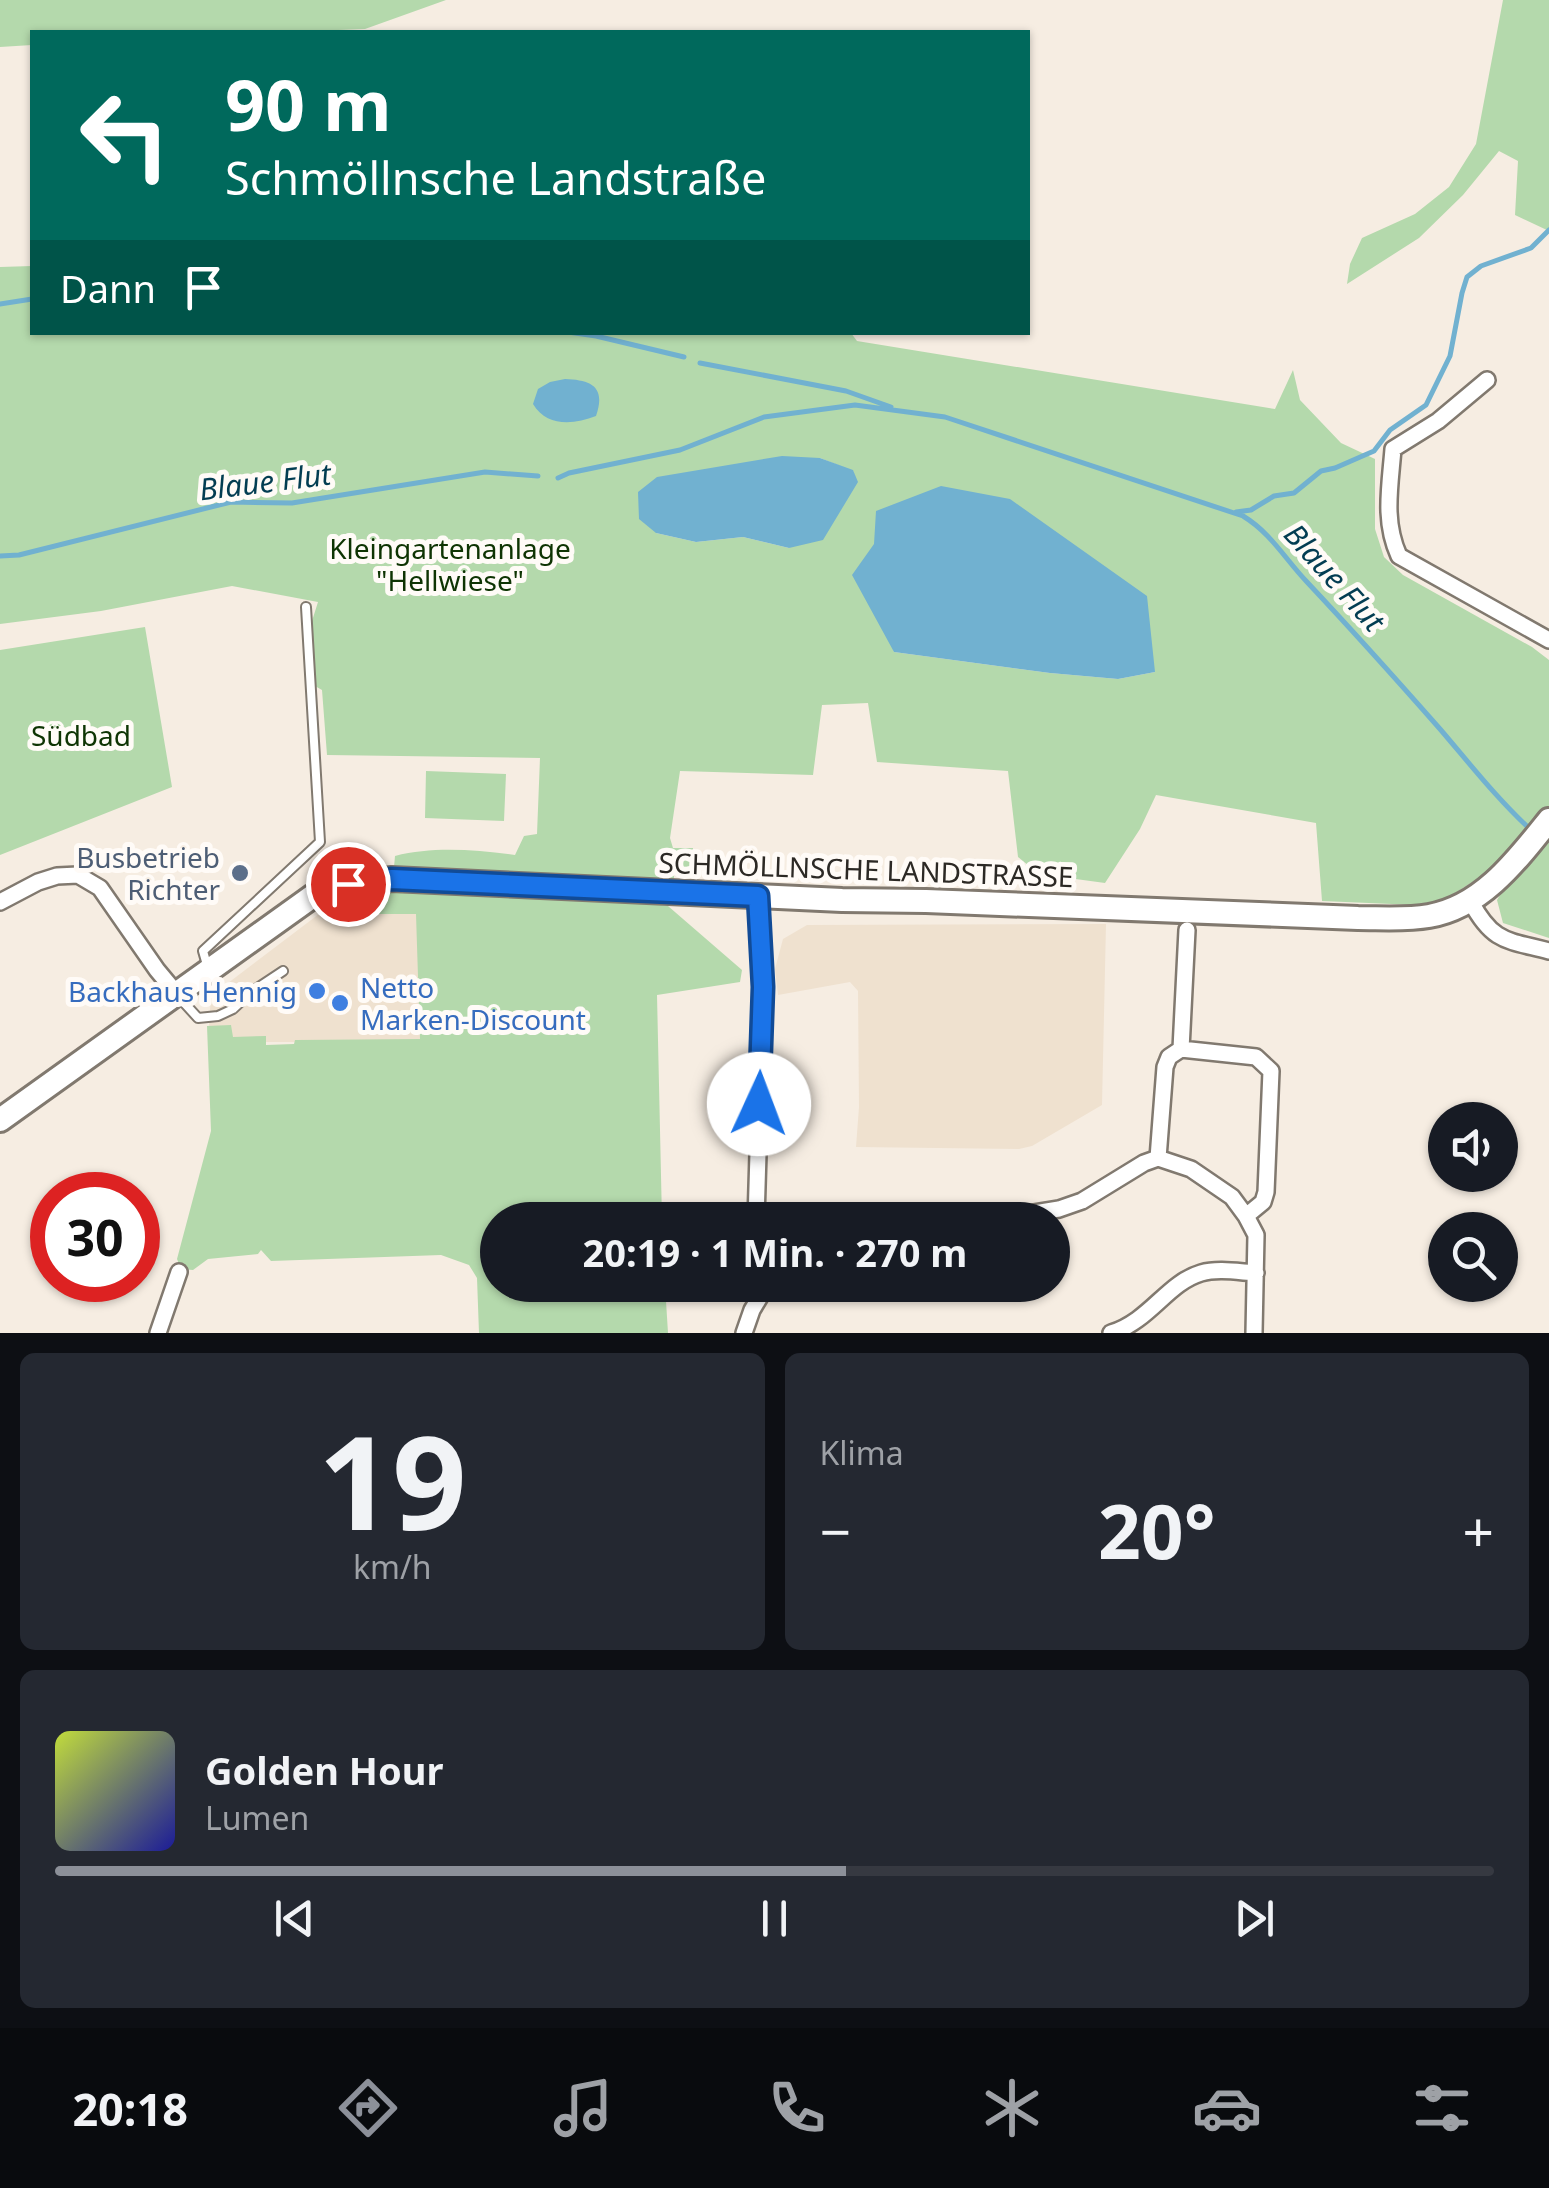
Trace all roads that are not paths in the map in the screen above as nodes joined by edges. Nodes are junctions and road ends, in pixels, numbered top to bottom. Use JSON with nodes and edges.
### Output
{"nodes":[{"id":1,"x":1487,"y":380,"type":"dead end"},
{"id":2,"x":306,"y":607,"type":"dead end"},
{"id":3,"x":1549,"y":640,"type":"edge"},
{"id":4,"x":1546,"y":824,"type":"edge"},
{"id":5,"x":758,"y":896,"type":"junction"},
{"id":6,"x":0,"y":902,"type":"edge"},
{"id":7,"x":1471,"y":902,"type":"junction"},
{"id":8,"x":1187,"y":930,"type":"dead end"},
{"id":9,"x":1549,"y":950,"type":"edge"},
{"id":10,"x":209,"y":971,"type":"junction"},
{"id":11,"x":283,"y":971,"type":"dead end"},
{"id":12,"x":177,"y":994,"type":"junction"},
{"id":13,"x":1181,"y":1050,"type":"junction"},
{"id":14,"x":0,"y":1120,"type":"edge"},
{"id":15,"x":1158,"y":1158,"type":"junction"},
{"id":16,"x":757,"y":1202,"type":"edge"},
{"id":17,"x":1070,"y":1204,"type":"edge"},
{"id":18,"x":1246,"y":1216,"type":"junction"},
{"id":19,"x":180,"y":1272,"type":"dead end"},
{"id":20,"x":1256,"y":1273,"type":"junction"},
{"id":21,"x":757,"y":1302,"type":"edge"},
{"id":22,"x":158,"y":1333,"type":"edge"},
{"id":23,"x":744,"y":1333,"type":"edge"},
{"id":24,"x":1111,"y":1333,"type":"edge"},
{"id":25,"x":1254,"y":1333,"type":"edge"}],
"edges":[{"from":1,"to":3,"type":"street"},
{"from":2,"to":10,"type":"lane"},
{"from":4,"to":7,"type":"main road","name":"SCHMÖLLNSCHE LANDSTRASSE"},
{"from":5,"to":7,"type":"main road","name":"SCHMÖLLNSCHE LANDSTRASSE"},
{"from":5,"to":10,"type":"main road","name":"SCHMÖLLNSCHE LANDSTRASSE"},
{"from":5,"to":16,"type":"street"},
{"from":6,"to":12,"type":"street"},
{"from":7,"to":9,"type":"street"},
{"from":8,"to":13,"type":"street"},
{"from":10,"to":12,"type":"main road","name":"SCHMÖLLNSCHE LANDSTRASSE"},
{"from":11,"to":12,"type":"lane"},
{"from":12,"to":14,"type":"main road","name":"SCHMÖLLNSCHE LANDSTRASSE"},
{"from":13,"to":15,"type":"street"},
{"from":13,"to":18,"type":"street"},
{"from":15,"to":17,"type":"street"},
{"from":15,"to":18,"type":"street"},
{"from":18,"to":20,"type":"street"},
{"from":19,"to":22,"type":"street"},
{"from":20,"to":24,"type":"street"},
{"from":20,"to":25,"type":"street"},
{"from":21,"to":23,"type":"street"}]}
